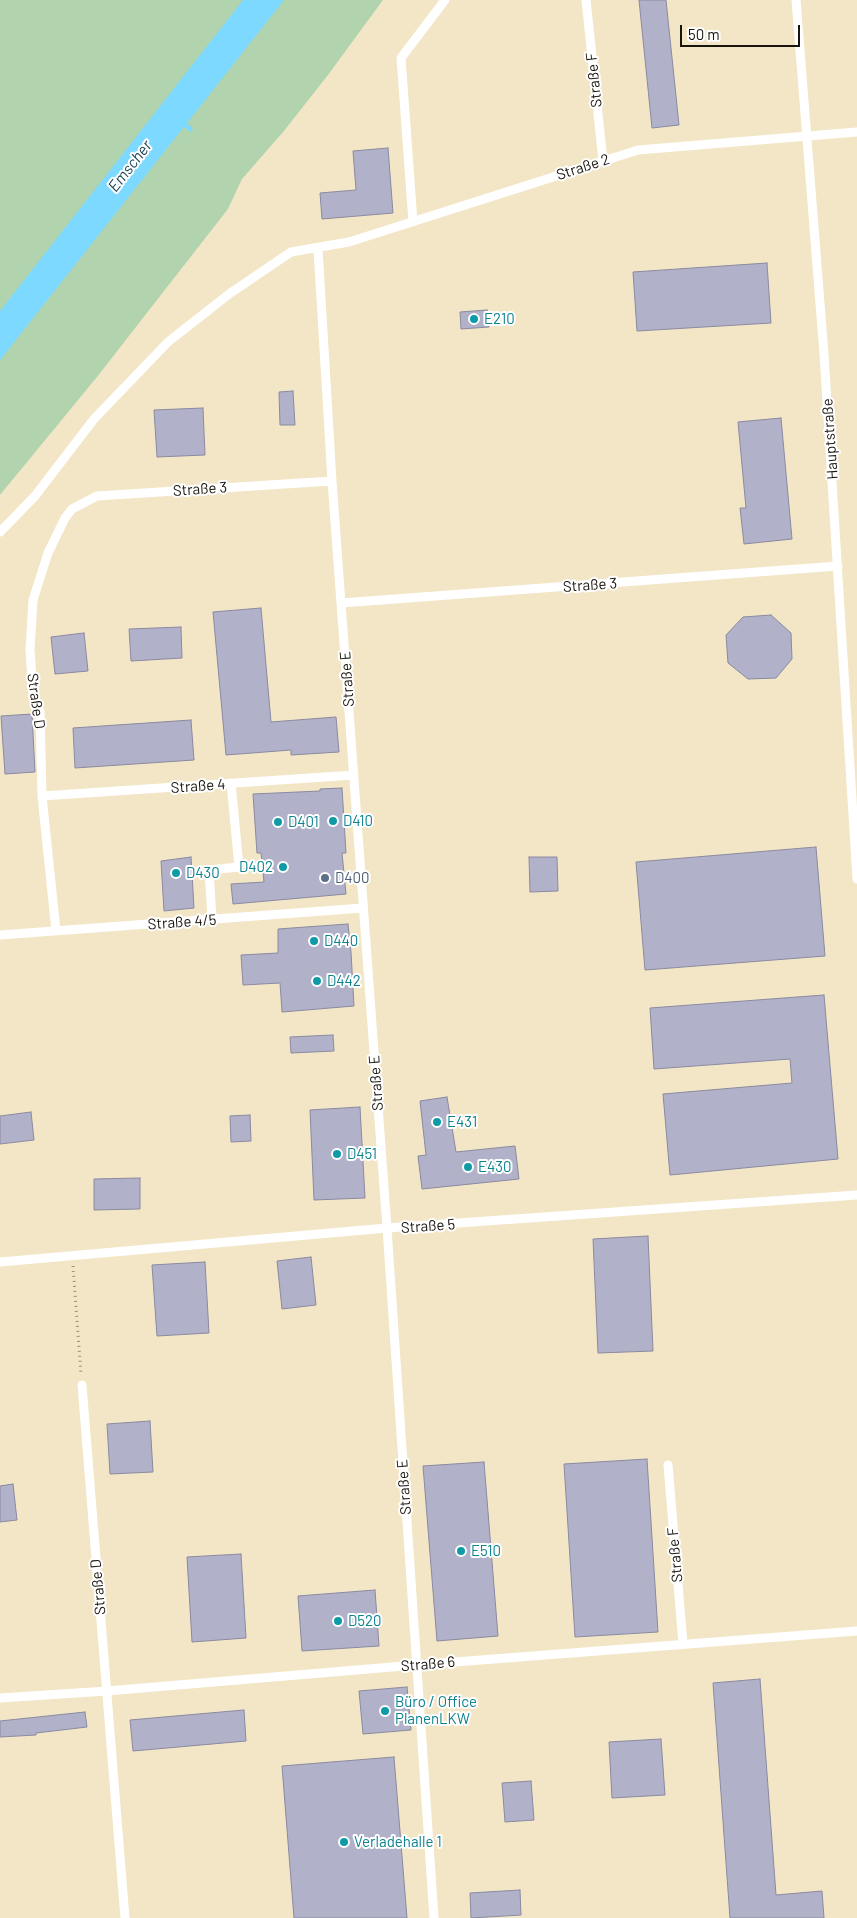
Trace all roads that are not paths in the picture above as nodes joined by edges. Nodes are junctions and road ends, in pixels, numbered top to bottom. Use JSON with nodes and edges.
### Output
{"nodes":[{"id":1,"x":445,"y":0,"type":"edge"},
{"id":2,"x":586,"y":0,"type":"edge"},
{"id":3,"x":796,"y":0,"type":"edge"},
{"id":4,"x":857,"y":132,"type":"edge"},
{"id":5,"x":806,"y":137,"type":"junction"},
{"id":6,"x":603,"y":161,"type":"junction"},
{"id":7,"x":413,"y":222,"type":"junction"},
{"id":8,"x":318,"y":249,"type":"junction"},
{"id":9,"x":332,"y":481,"type":"junction"},
{"id":10,"x":72,"y":509,"type":"joint"},
{"id":11,"x":0,"y":532,"type":"edge"},
{"id":12,"x":838,"y":566,"type":"junction"},
{"id":13,"x":341,"y":604,"type":"junction"},
{"id":14,"x":354,"y":775,"type":"junction"},
{"id":15,"x":231,"y":784,"type":"junction"},
{"id":16,"x":42,"y":796,"type":"junction"},
{"id":17,"x":857,"y":879,"type":"edge"},
{"id":18,"x":364,"y":908,"type":"junction"},
{"id":19,"x":212,"y":920,"type":"junction"},
{"id":20,"x":56,"y":931,"type":"junction"},
{"id":21,"x":0,"y":935,"type":"edge"},
{"id":22,"x":857,"y":1195,"type":"edge"},
{"id":23,"x":387,"y":1228,"type":"junction"},
{"id":24,"x":0,"y":1262,"type":"edge"},
{"id":25,"x":82,"y":1385,"type":"road end"},
{"id":26,"x":668,"y":1466,"type":"dead end"},
{"id":27,"x":857,"y":1631,"type":"edge"},
{"id":28,"x":682,"y":1644,"type":"junction"},
{"id":29,"x":416,"y":1664,"type":"junction"},
{"id":30,"x":107,"y":1691,"type":"junction"},
{"id":31,"x":0,"y":1698,"type":"edge"},
{"id":32,"x":126,"y":1918,"type":"edge"},
{"id":33,"x":434,"y":1918,"type":"edge"}],
"edges":[{"from":1,"to":7,"type":"lane"},
{"from":2,"to":6,"type":"lane","name":"Straße F"},
{"from":3,"to":5,"type":"lane","name":"Hauptstraße"},
{"from":4,"to":5,"type":"lane","name":"Straße 2"},
{"from":5,"to":6,"type":"lane","name":"Straße 2"},
{"from":5,"to":12,"type":"lane","name":"Hauptstraße"},
{"from":6,"to":7,"type":"lane","name":"Straße 2"},
{"from":7,"to":8,"type":"lane","name":"Straße 2"},
{"from":8,"to":9,"type":"lane","name":"Straße E"},
{"from":8,"to":11,"type":"lane","name":"Straße 2"},
{"from":9,"to":10,"type":"lane","name":"Straße 3"},
{"from":9,"to":13,"type":"lane","name":"Straße E"},
{"from":10,"to":16,"type":"lane","name":"Straße D"},
{"from":12,"to":13,"type":"lane","name":"Straße 3"},
{"from":12,"to":17,"type":"lane","name":"Hauptstraße"},
{"from":13,"to":14,"type":"lane","name":"Straße E"},
{"from":14,"to":15,"type":"lane","name":"Straße 4"},
{"from":14,"to":18,"type":"lane","name":"Straße E"},
{"from":15,"to":16,"type":"lane","name":"Straße 4"},
{"from":15,"to":19,"type":"lane"},
{"from":16,"to":20,"type":"lane","name":"Straße D"},
{"from":18,"to":19,"type":"lane","name":"Straße 4/5"},
{"from":18,"to":23,"type":"lane","name":"Straße E"},
{"from":19,"to":20,"type":"lane","name":"Straße 4/5"},
{"from":20,"to":21,"type":"lane","name":"Straße 4/5"},
{"from":22,"to":23,"type":"lane","name":"Straße 5"},
{"from":23,"to":24,"type":"lane","name":"Straße 5"},
{"from":23,"to":29,"type":"lane","name":"Straße E"},
{"from":25,"to":30,"type":"lane","name":"Straße D"},
{"from":26,"to":28,"type":"lane","name":"Straße F"},
{"from":27,"to":28,"type":"lane","name":"Straße 6"},
{"from":28,"to":29,"type":"lane","name":"Straße 6"},
{"from":29,"to":30,"type":"lane","name":"Straße 6"},
{"from":29,"to":33,"type":"lane","name":"Straße E"},
{"from":30,"to":31,"type":"lane","name":"Straße 6"},
{"from":30,"to":32,"type":"lane","name":"Straße D"}]}
